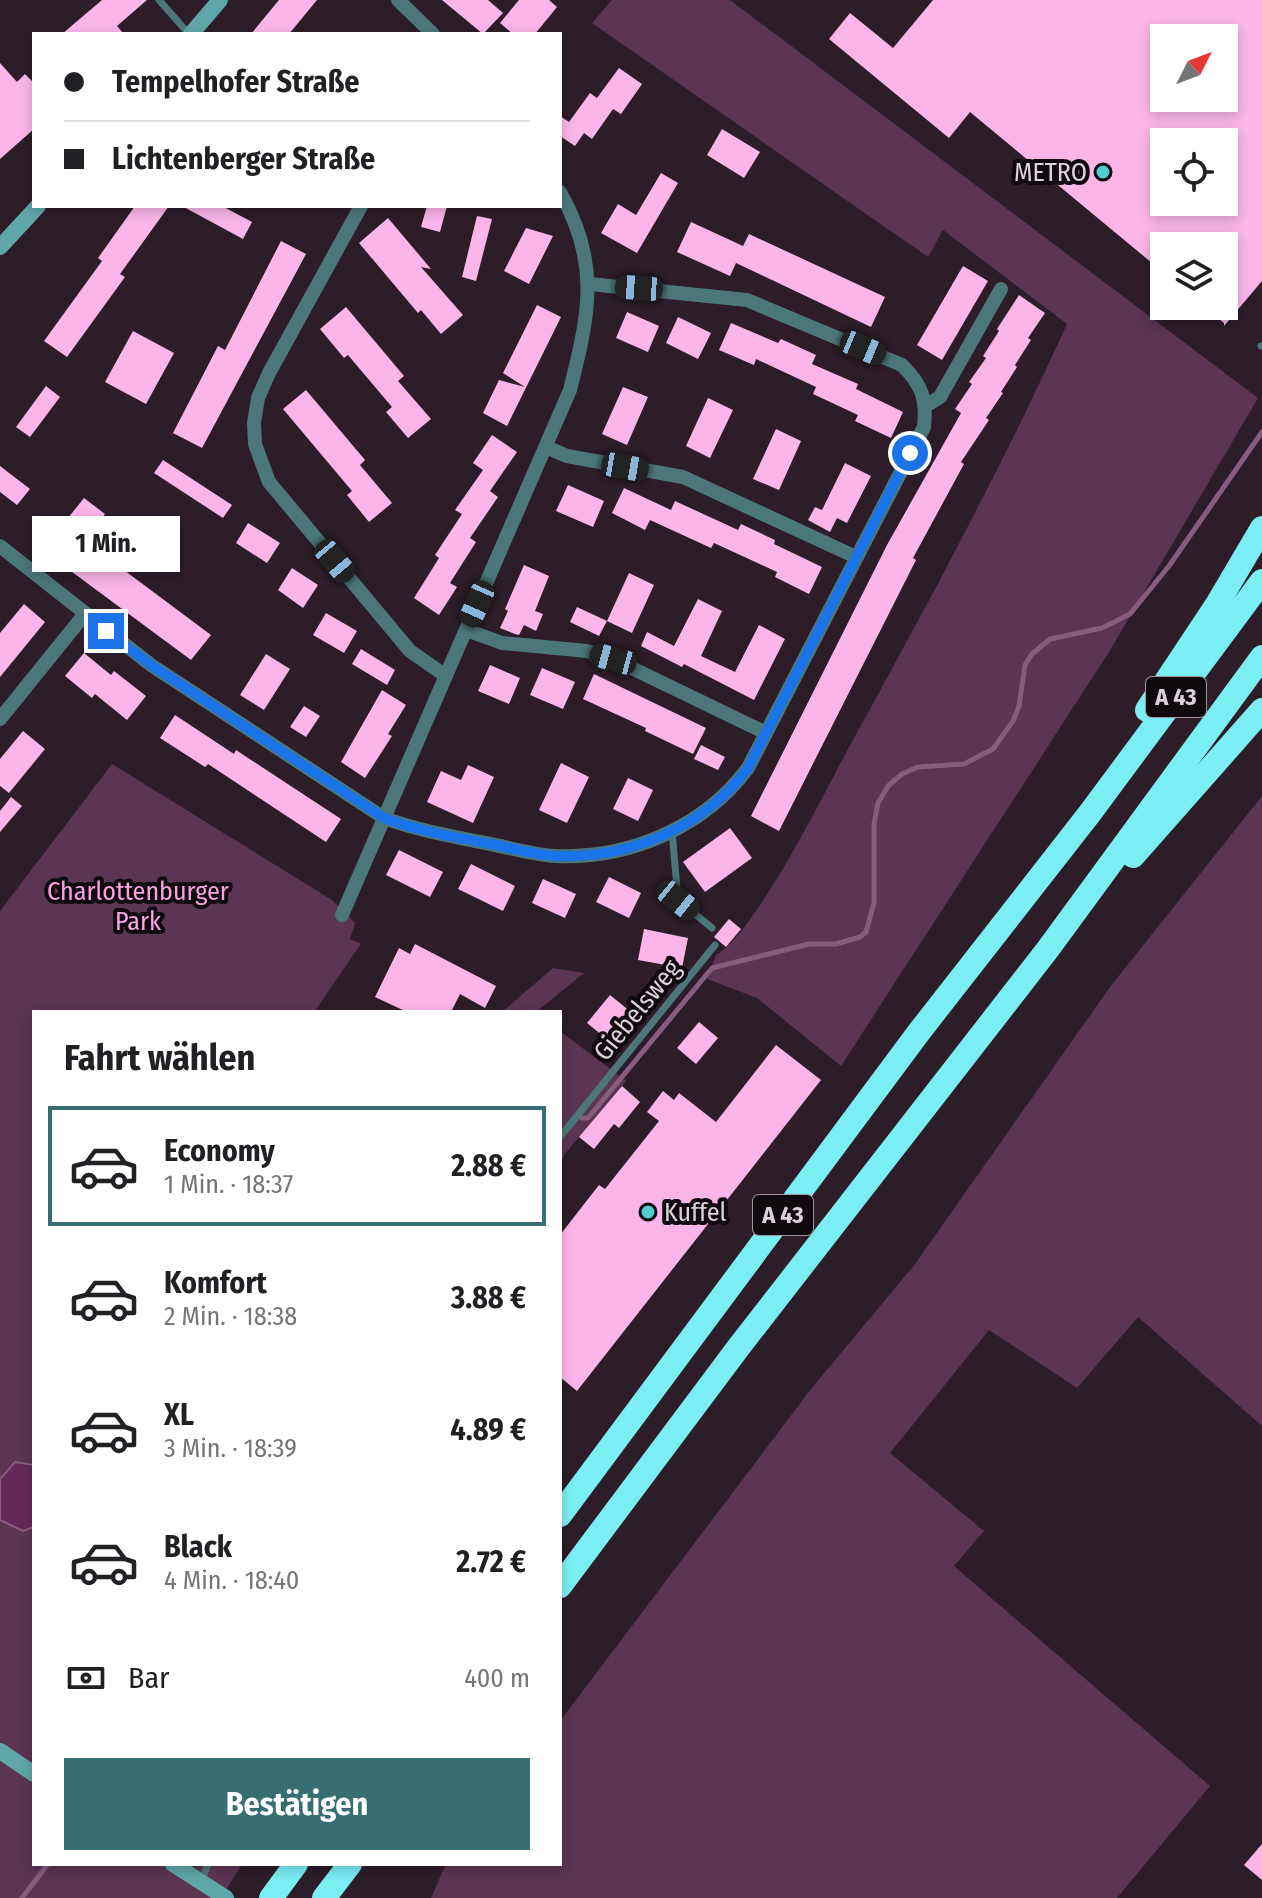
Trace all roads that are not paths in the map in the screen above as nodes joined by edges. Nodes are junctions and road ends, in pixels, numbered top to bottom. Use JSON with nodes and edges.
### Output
{"nodes":[{"id":1,"x":159,"y":0,"type":"edge"},
{"id":2,"x":220,"y":0,"type":"edge"},
{"id":3,"x":398,"y":0,"type":"edge"},
{"id":4,"x":188,"y":32,"type":"edge"},
{"id":5,"x":192,"y":32,"type":"edge"},
{"id":6,"x":431,"y":32,"type":"edge"},
{"id":7,"x":562,"y":197,"type":"edge"},
{"id":8,"x":36,"y":208,"type":"edge"},
{"id":9,"x":360,"y":208,"type":"edge"},
{"id":10,"x":0,"y":247,"type":"edge"},
{"id":11,"x":590,"y":284,"type":"junction"},
{"id":12,"x":1001,"y":289,"type":"dead end"},
{"id":13,"x":927,"y":405,"type":"junction"},
{"id":14,"x":546,"y":447,"type":"junction"},
{"id":15,"x":1262,"y":528,"type":"edge"},
{"id":16,"x":0,"y":546,"type":"edge"},
{"id":17,"x":856,"y":557,"type":"junction"},
{"id":18,"x":1262,"y":581,"type":"edge"},
{"id":19,"x":84,"y":615,"type":"junction"},
{"id":20,"x":466,"y":630,"type":"junction"},
{"id":21,"x":1262,"y":657,"type":"edge"},
{"id":22,"x":446,"y":676,"type":"junction"},
{"id":23,"x":1262,"y":710,"type":"edge"},
{"id":24,"x":0,"y":719,"type":"edge"},
{"id":25,"x":766,"y":733,"type":"junction"},
{"id":26,"x":1090,"y":813,"type":"junction"},
{"id":27,"x":384,"y":818,"type":"junction"},
{"id":28,"x":672,"y":831,"type":"junction"},
{"id":29,"x":342,"y":915,"type":"dead end"},
{"id":30,"x":712,"y":928,"type":"dead end"},
{"id":31,"x":715,"y":945,"type":"dead end"},
{"id":32,"x":1048,"y":949,"type":"junction"},
{"id":33,"x":562,"y":1135,"type":"edge"},
{"id":34,"x":562,"y":1512,"type":"edge"},
{"id":35,"x":562,"y":1583,"type":"edge"},
{"id":36,"x":0,"y":1751,"type":"edge"},
{"id":37,"x":32,"y":1773,"type":"edge"},
{"id":38,"x":176,"y":1866,"type":"edge"},
{"id":39,"x":207,"y":1866,"type":"edge"},
{"id":40,"x":295,"y":1866,"type":"edge"},
{"id":41,"x":348,"y":1866,"type":"edge"},
{"id":42,"x":201,"y":1882,"type":"junction"},
{"id":43,"x":226,"y":1898,"type":"edge"},
{"id":44,"x":271,"y":1898,"type":"edge"},
{"id":45,"x":324,"y":1898,"type":"edge"}],
"edges":[{"from":1,"to":4,"type":"lane"},
{"from":2,"to":5,"type":"street"},
{"from":3,"to":6,"type":"street"},
{"from":7,"to":11,"type":"street"},
{"from":8,"to":10,"type":"street"},
{"from":9,"to":22,"type":"street"},
{"from":11,"to":13,"type":"street"},
{"from":11,"to":14,"type":"street"},
{"from":12,"to":13,"type":"street"},
{"from":13,"to":17,"type":"street"},
{"from":14,"to":17,"type":"street"},
{"from":14,"to":20,"type":"street"},
{"from":15,"to":26,"type":"highway"},
{"from":16,"to":19,"type":"street"},
{"from":17,"to":25,"type":"street"},
{"from":18,"to":26,"type":"highway","number":"A 43"},
{"from":19,"to":24,"type":"street"},
{"from":19,"to":27,"type":"street"},
{"from":20,"to":22,"type":"street"},
{"from":20,"to":25,"type":"street"},
{"from":21,"to":32,"type":"highway","number":"A 43"},
{"from":22,"to":27,"type":"street"},
{"from":23,"to":32,"type":"highway"},
{"from":25,"to":28,"type":"street"},
{"from":26,"to":34,"type":"highway","number":"A 43"},
{"from":27,"to":28,"type":"street"},
{"from":27,"to":29,"type":"street"},
{"from":28,"to":30,"type":"lane"},
{"from":31,"to":33,"type":"lane","name":"Giebelsweg"},
{"from":32,"to":35,"type":"highway","number":"A 43"},
{"from":36,"to":37,"type":"street"},
{"from":38,"to":42,"type":"street"},
{"from":39,"to":42,"type":"lane"},
{"from":40,"to":44,"type":"highway"},
{"from":41,"to":45,"type":"highway"},
{"from":42,"to":43,"type":"street"}]}
